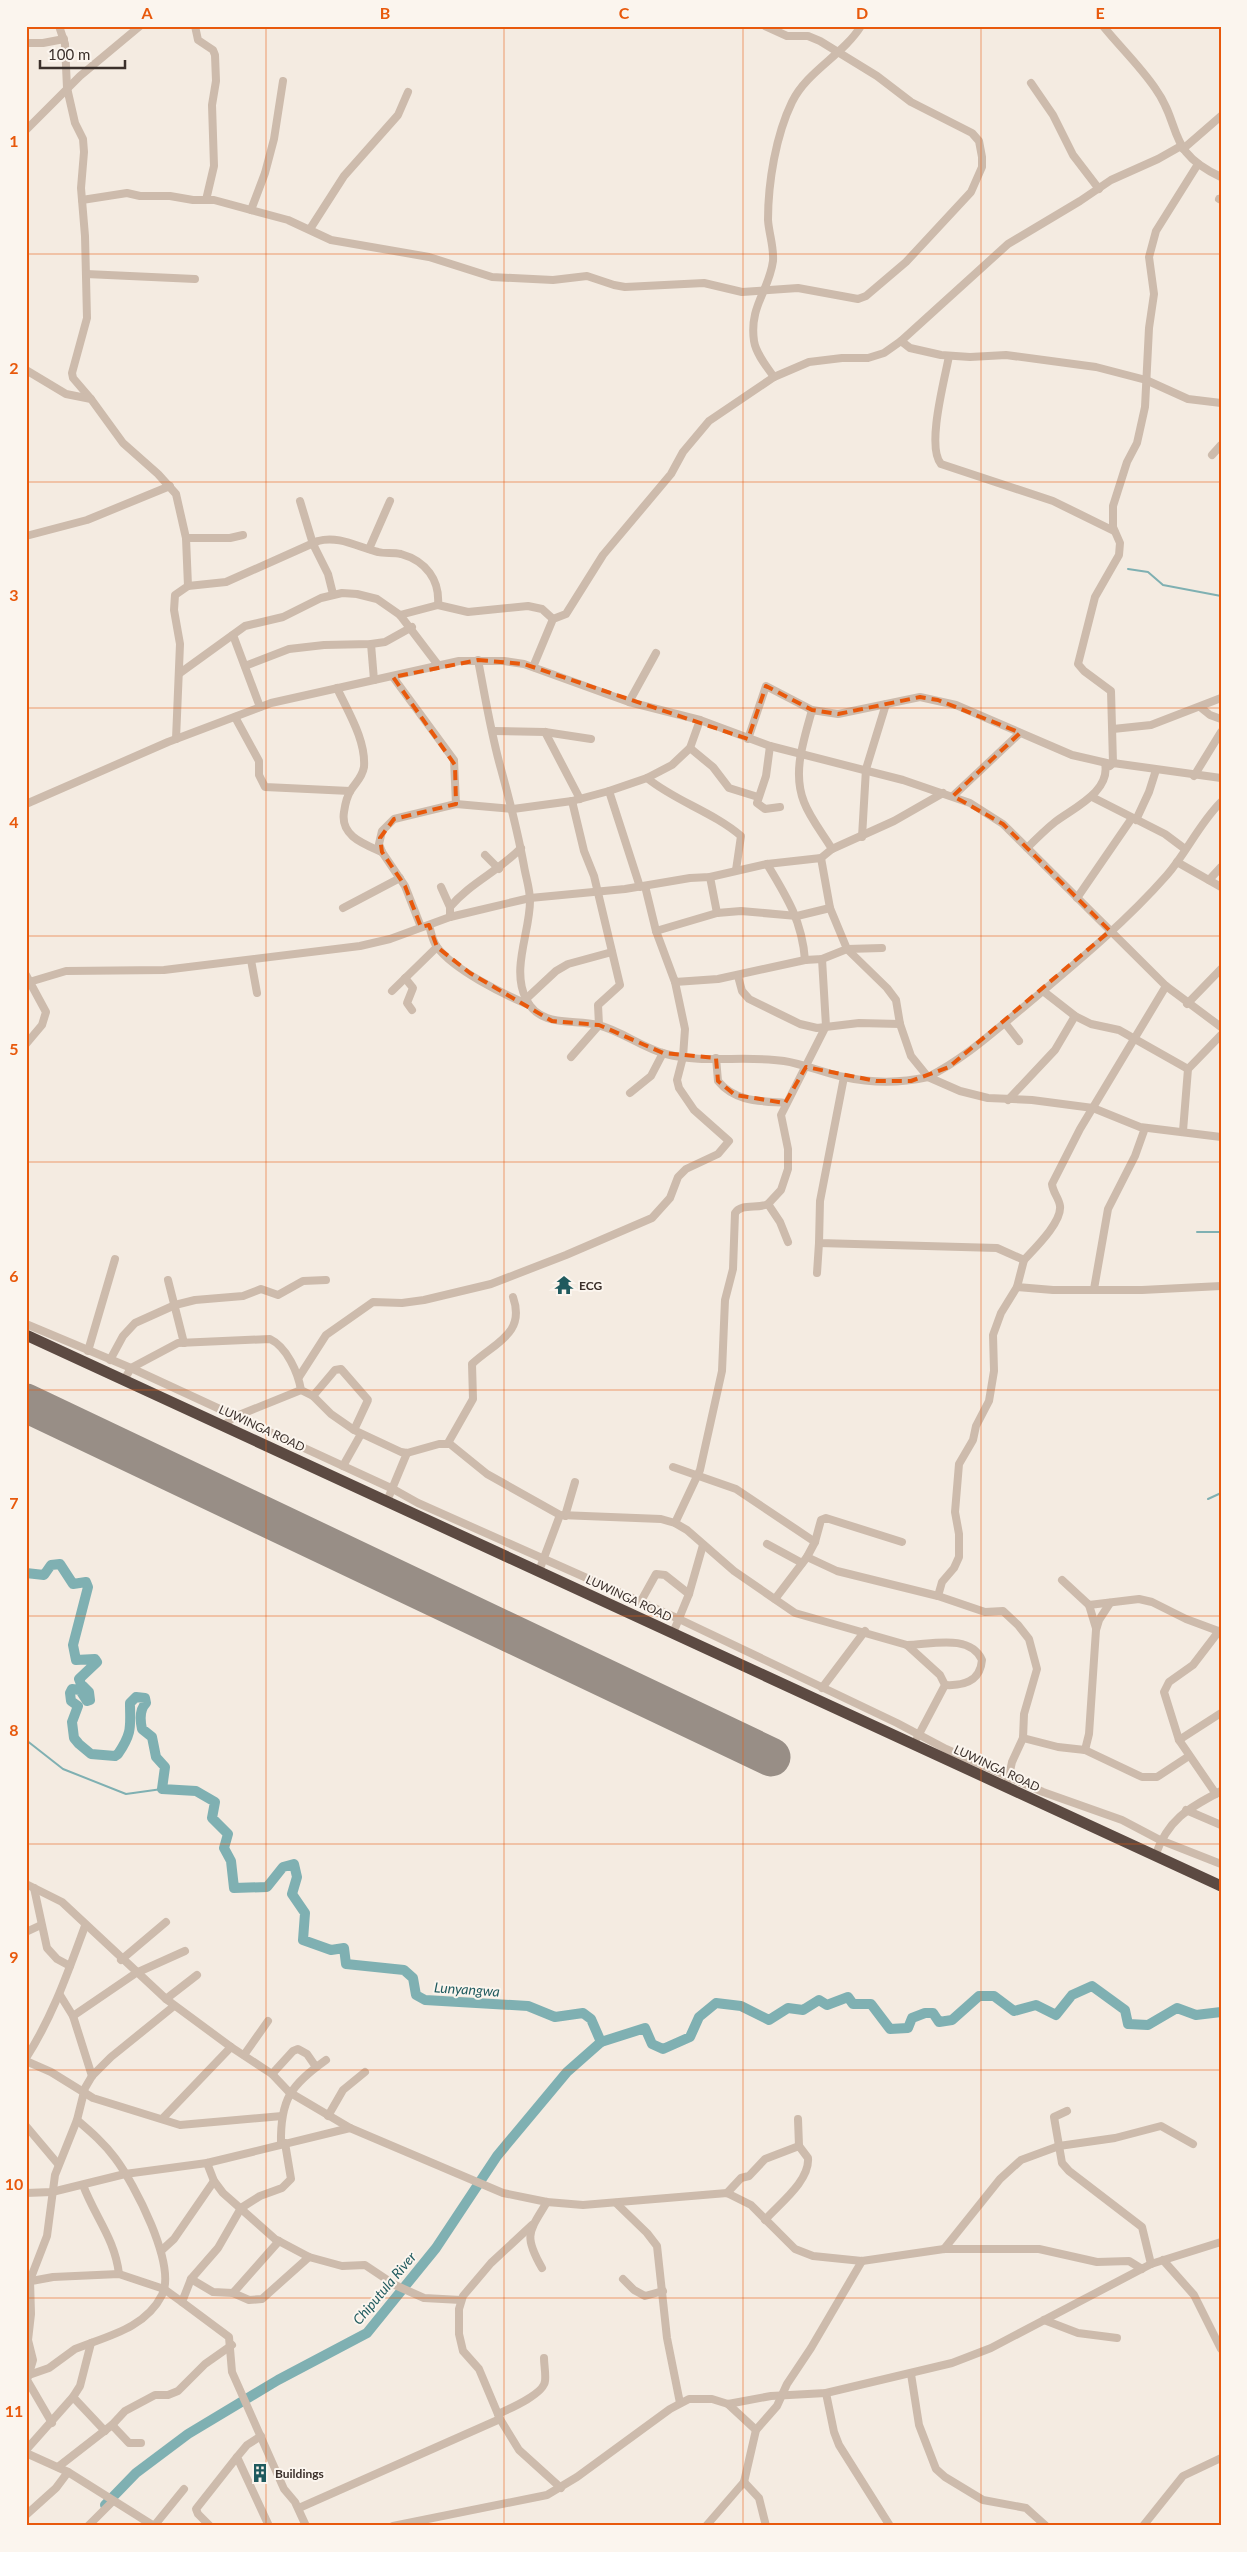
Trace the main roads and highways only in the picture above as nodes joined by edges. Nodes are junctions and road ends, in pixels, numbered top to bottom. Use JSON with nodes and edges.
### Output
{"nodes":[{"id":1,"x":26,"y":1335,"type":"edge"},
{"id":2,"x":1221,"y":1886,"type":"edge"}],
"edges":[{"from":1,"to":2,"type":"highway","name":"LUWINGA ROAD"}]}
